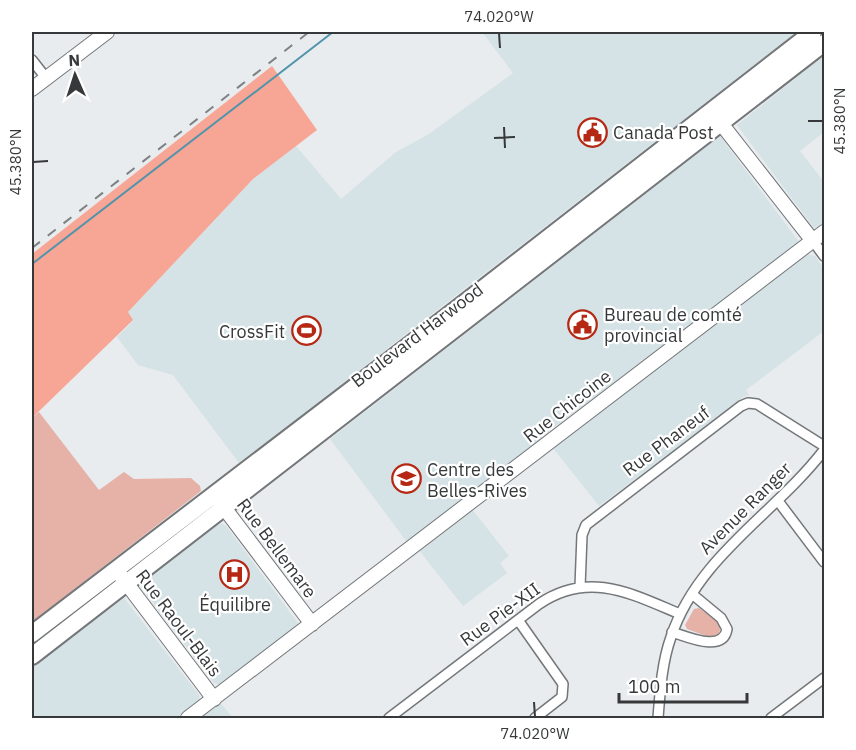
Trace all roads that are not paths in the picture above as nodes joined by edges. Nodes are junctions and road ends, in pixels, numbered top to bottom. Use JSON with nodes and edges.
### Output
{"nodes":[{"id":1,"x":107,"y":32,"type":"edge"},
{"id":2,"x":813,"y":32,"type":"edge"},
{"id":3,"x":825,"y":44,"type":"edge"},
{"id":4,"x":32,"y":60,"type":"edge"},
{"id":5,"x":45,"y":78,"type":"junction"},
{"id":6,"x":32,"y":89,"type":"edge"},
{"id":7,"x":716,"y":117,"type":"junction"},
{"id":8,"x":819,"y":236,"type":"edge"},
{"id":9,"x":825,"y":256,"type":"edge"},
{"id":10,"x":825,"y":448,"type":"edge"},
{"id":11,"x":219,"y":501,"type":"junction"},
{"id":12,"x":778,"y":501,"type":"junction"},
{"id":13,"x":825,"y":562,"type":"edge"},
{"id":14,"x":121,"y":576,"type":"junction"},
{"id":15,"x":580,"y":587,"type":"junction"},
{"id":16,"x":692,"y":594,"type":"junction"},
{"id":17,"x":680,"y":614,"type":"junction"},
{"id":18,"x":518,"y":620,"type":"junction"},
{"id":19,"x":312,"y":624,"type":"junction"},
{"id":20,"x":672,"y":632,"type":"junction"},
{"id":21,"x":32,"y":634,"type":"edge"},
{"id":22,"x":32,"y":656,"type":"edge"},
{"id":23,"x":825,"y":678,"type":"edge"},
{"id":24,"x":214,"y":699,"type":"junction"},
{"id":25,"x":188,"y":718,"type":"edge"},
{"id":26,"x":388,"y":718,"type":"edge"},
{"id":27,"x":535,"y":718,"type":"edge"},
{"id":28,"x":658,"y":718,"type":"edge"},
{"id":29,"x":771,"y":718,"type":"edge"}],
"edges":[{"from":1,"to":5,"type":"street"},
{"from":2,"to":7,"type":"highway","name":"Boulevard Harwood"},
{"from":3,"to":7,"type":"highway","name":"Boulevard Harwood"},
{"from":4,"to":5,"type":"street"},
{"from":5,"to":6,"type":"street"},
{"from":7,"to":8,"type":"street"},
{"from":7,"to":11,"type":"highway","name":"Boulevard Harwood"},
{"from":8,"to":9,"type":"street"},
{"from":8,"to":19,"type":"street","name":"Rue Chicoine"},
{"from":10,"to":12,"type":"street","name":"Avenue Ranger"},
{"from":10,"to":15,"type":"street","name":"Rue Phaneuf"},
{"from":11,"to":14,"type":"highway","name":"Boulevard Harwood"},
{"from":11,"to":19,"type":"street","name":"Rue Bellemare"},
{"from":12,"to":13,"type":"street"},
{"from":12,"to":16,"type":"street","name":"Avenue Ranger"},
{"from":14,"to":21,"type":"highway","name":"Boulevard Harwood"},
{"from":14,"to":22,"type":"highway","name":"Boulevard Harwood"},
{"from":14,"to":24,"type":"street","name":"Rue Raoul-Blais"},
{"from":15,"to":17,"type":"street","name":"Rue Pie-XII"},
{"from":15,"to":18,"type":"street","name":"Rue Pie-XII"},
{"from":16,"to":17,"type":"street","name":"Avenue Ranger"},
{"from":16,"to":20,"type":"street"},
{"from":17,"to":20,"type":"street","name":"Avenue Ranger"},
{"from":18,"to":26,"type":"street","name":"Rue Pie-XII"},
{"from":18,"to":27,"type":"street"},
{"from":19,"to":24,"type":"street","name":"Rue Chicoine"},
{"from":20,"to":28,"type":"street","name":"Avenue Ranger"},
{"from":23,"to":29,"type":"street"},
{"from":24,"to":25,"type":"street","name":"Rue Chicoine"}]}
